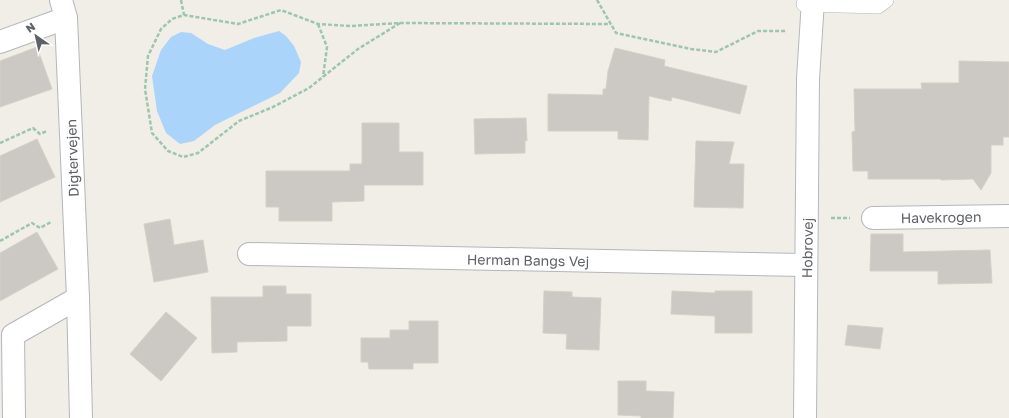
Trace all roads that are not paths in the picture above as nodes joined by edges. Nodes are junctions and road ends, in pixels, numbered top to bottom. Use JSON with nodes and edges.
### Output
{"nodes":[{"id":1,"x":886,"y":0,"type":"edge"},
{"id":2,"x":808,"y":2,"type":"edge"},
{"id":3,"x":64,"y":9,"type":"edge"},
{"id":4,"x":0,"y":42,"type":"edge"},
{"id":5,"x":808,"y":79,"type":"junction"},
{"id":6,"x":1009,"y":216,"type":"edge"},
{"id":7,"x":873,"y":218,"type":"dead end"},
{"id":8,"x":249,"y":254,"type":"dead end"},
{"id":9,"x":806,"y":266,"type":"junction"},
{"id":10,"x":78,"y":298,"type":"junction"},
{"id":11,"x":14,"y":418,"type":"edge"},
{"id":12,"x":81,"y":418,"type":"edge"},
{"id":13,"x":805,"y":418,"type":"edge"}],
"edges":[{"from":1,"to":2,"type":"lane"},
{"from":2,"to":5,"type":"street","name":"Hobrovej"},
{"from":2,"to":5,"type":"street","name":"Hobrovej"},
{"from":3,"to":4,"type":"street","name":"Digtervejen"},
{"from":3,"to":10,"type":"street","name":"Digtervejen"},
{"from":5,"to":9,"type":"street","name":"Hobrovej"},
{"from":6,"to":7,"type":"street","name":"Havekrogen"},
{"from":8,"to":9,"type":"street","name":"Herman Bangs Vej"},
{"from":9,"to":13,"type":"street","name":"Hobrovej"},
{"from":10,"to":11,"type":"street"},
{"from":10,"to":12,"type":"street","name":"Digtervejen"}]}
